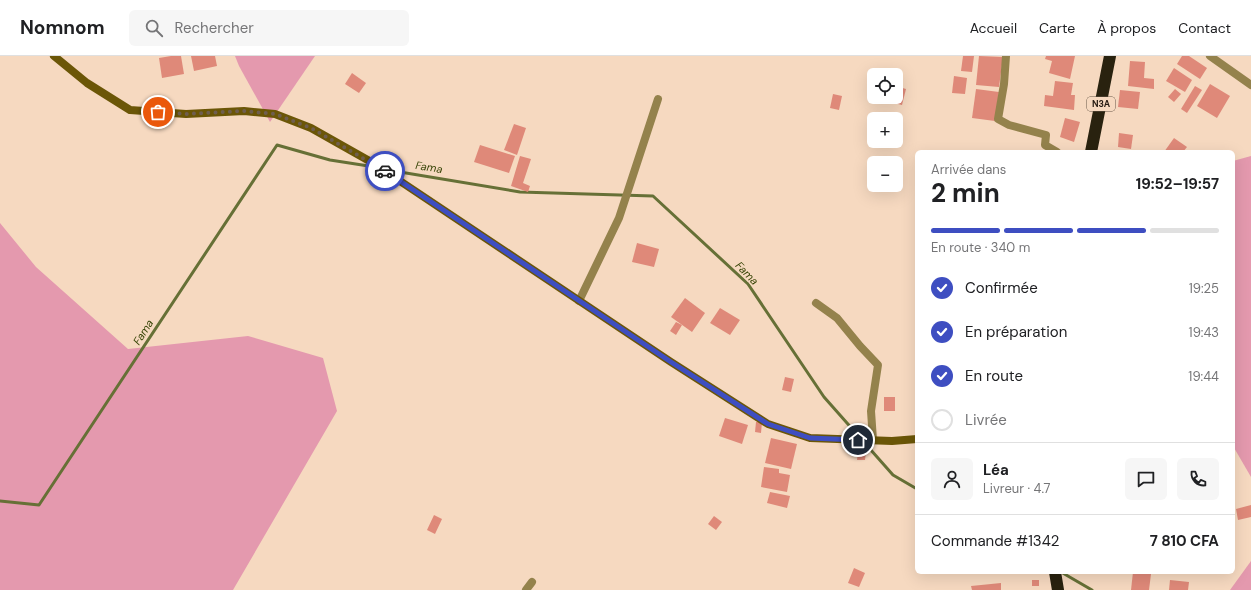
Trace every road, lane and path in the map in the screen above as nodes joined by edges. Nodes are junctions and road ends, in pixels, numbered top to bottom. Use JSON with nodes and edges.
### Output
{"nodes":[{"id":1,"x":54,"y":56,"type":"edge"},
{"id":2,"x":1006,"y":56,"type":"edge"},
{"id":3,"x":1110,"y":56,"type":"edge"},
{"id":4,"x":1210,"y":56,"type":"edge"},
{"id":5,"x":1251,"y":85,"type":"edge"},
{"id":6,"x":658,"y":99,"type":"dead end"},
{"id":7,"x":1054,"y":150,"type":"edge"},
{"id":8,"x":1091,"y":150,"type":"edge"},
{"id":9,"x":579,"y":301,"type":"junction"},
{"id":10,"x":816,"y":303,"type":"dead end"},
{"id":11,"x":915,"y":439,"type":"edge"},
{"id":12,"x":874,"y":440,"type":"junction"},
{"id":13,"x":1055,"y":574,"type":"edge"},
{"id":14,"x":532,"y":582,"type":"dead end"},
{"id":15,"x":526,"y":590,"type":"edge"},
{"id":16,"x":1058,"y":590,"type":"edge"}],
"edges":[{"from":1,"to":9,"type":"street"},
{"from":2,"to":7,"type":"street"},
{"from":3,"to":8,"type":"highway","number":"N3A"},
{"from":4,"to":5,"type":"street"},
{"from":6,"to":9,"type":"street"},
{"from":9,"to":12,"type":"street"},
{"from":10,"to":12,"type":"street"},
{"from":11,"to":12,"type":"street"},
{"from":13,"to":16,"type":"highway"},
{"from":14,"to":15,"type":"street"}]}
